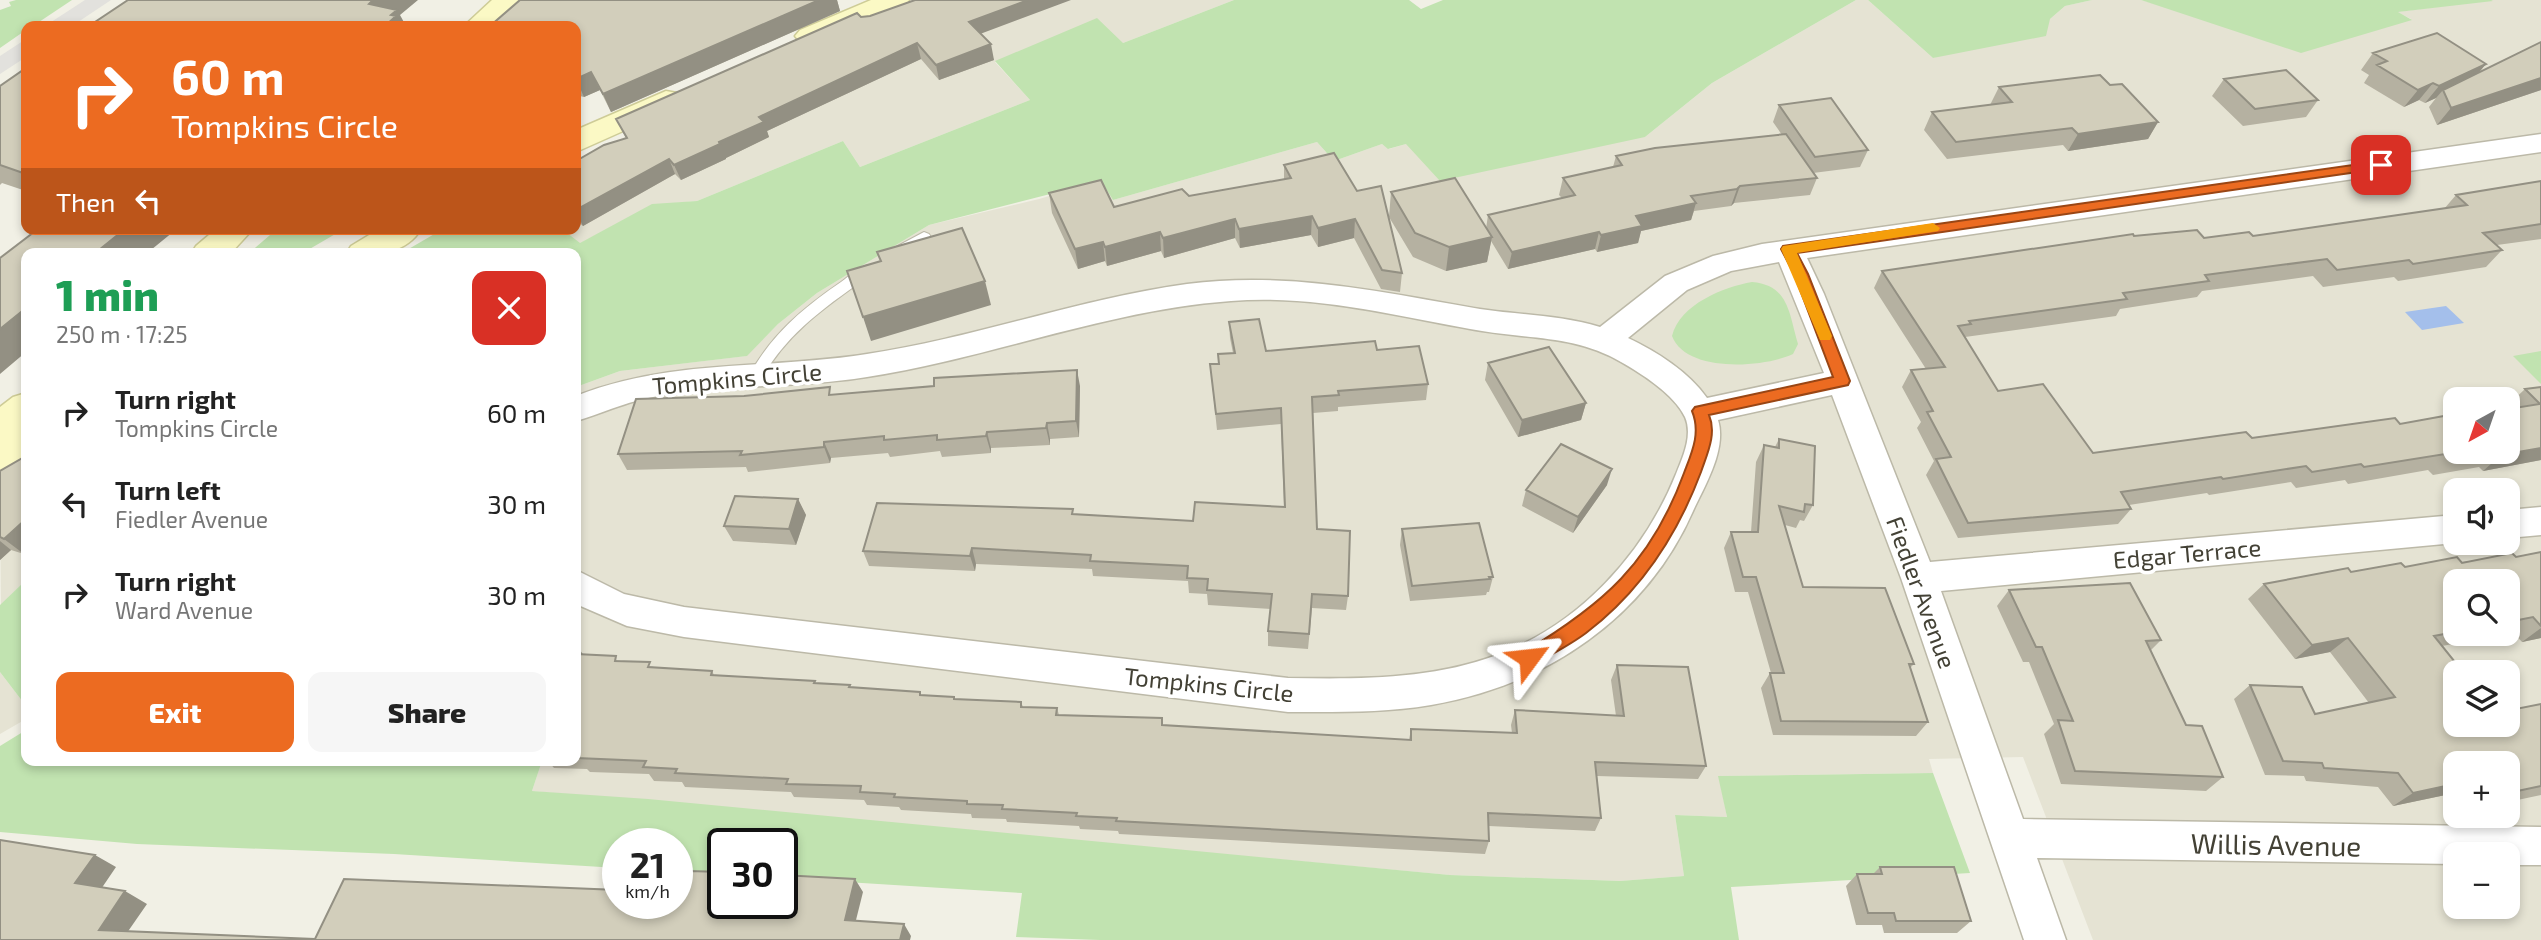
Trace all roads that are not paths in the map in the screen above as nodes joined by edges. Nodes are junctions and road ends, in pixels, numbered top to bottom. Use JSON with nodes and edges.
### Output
{"nodes":[{"id":1,"x":509,"y":0,"type":"edge"},
{"id":2,"x":895,"y":0,"type":"edge"},
{"id":3,"x":484,"y":21,"type":"edge"},
{"id":4,"x":786,"y":46,"type":"edge"},
{"id":5,"x":696,"y":86,"type":"edge"},
{"id":6,"x":581,"y":140,"type":"edge"},
{"id":7,"x":2541,"y":143,"type":"edge"},
{"id":8,"x":230,"y":235,"type":"edge"},
{"id":9,"x":395,"y":235,"type":"edge"},
{"id":10,"x":924,"y":237,"type":"edge"},
{"id":11,"x":215,"y":248,"type":"edge"},
{"id":12,"x":373,"y":248,"type":"edge"},
{"id":13,"x":1788,"y":249,"type":"junction"},
{"id":14,"x":1604,"y":340,"type":"junction"},
{"id":15,"x":757,"y":374,"type":"junction"},
{"id":16,"x":1842,"y":381,"type":"junction"},
{"id":17,"x":581,"y":407,"type":"edge"},
{"id":18,"x":21,"y":411,"type":"edge"},
{"id":19,"x":1700,"y":411,"type":"junction"},
{"id":20,"x":0,"y":428,"type":"edge"},
{"id":21,"x":21,"y":447,"type":"edge"},
{"id":22,"x":0,"y":457,"type":"edge"},
{"id":23,"x":2541,"y":521,"type":"edge"},
{"id":24,"x":2520,"y":523,"type":"edge"},
{"id":25,"x":2443,"y":530,"type":"edge"},
{"id":26,"x":1919,"y":578,"type":"junction"},
{"id":27,"x":581,"y":588,"type":"edge"},
{"id":28,"x":2011,"y":838,"type":"junction"},
{"id":29,"x":2541,"y":846,"type":"edge"},
{"id":30,"x":2045,"y":940,"type":"edge"}],
"edges":[{"from":1,"to":3,"type":"main road"},
{"from":2,"to":4,"type":"main road"},
{"from":5,"to":6,"type":"main road"},
{"from":7,"to":13,"type":"street"},
{"from":8,"to":11,"type":"main road"},
{"from":9,"to":12,"type":"main road"},
{"from":10,"to":15,"type":"lane"},
{"from":13,"to":14,"type":"street"},
{"from":13,"to":16,"type":"street","name":"Fiedler Avenue"},
{"from":14,"to":15,"type":"street","name":"Tompkins Circle"},
{"from":14,"to":19,"type":"street","name":"Tompkins Circle"},
{"from":15,"to":17,"type":"street","name":"Tompkins Circle"},
{"from":16,"to":19,"type":"street"},
{"from":16,"to":26,"type":"street","name":"Fiedler Avenue"},
{"from":18,"to":20,"type":"main road"},
{"from":19,"to":27,"type":"street","name":"Tompkins Circle"},
{"from":21,"to":22,"type":"main road"},
{"from":23,"to":24,"type":"street"},
{"from":25,"to":26,"type":"street","name":"Edgar Terrace"},
{"from":26,"to":28,"type":"street","name":"Fiedler Avenue"},
{"from":28,"to":29,"type":"street","name":"Willis Avenue"},
{"from":28,"to":30,"type":"street","name":"Fiedler Avenue"}]}
